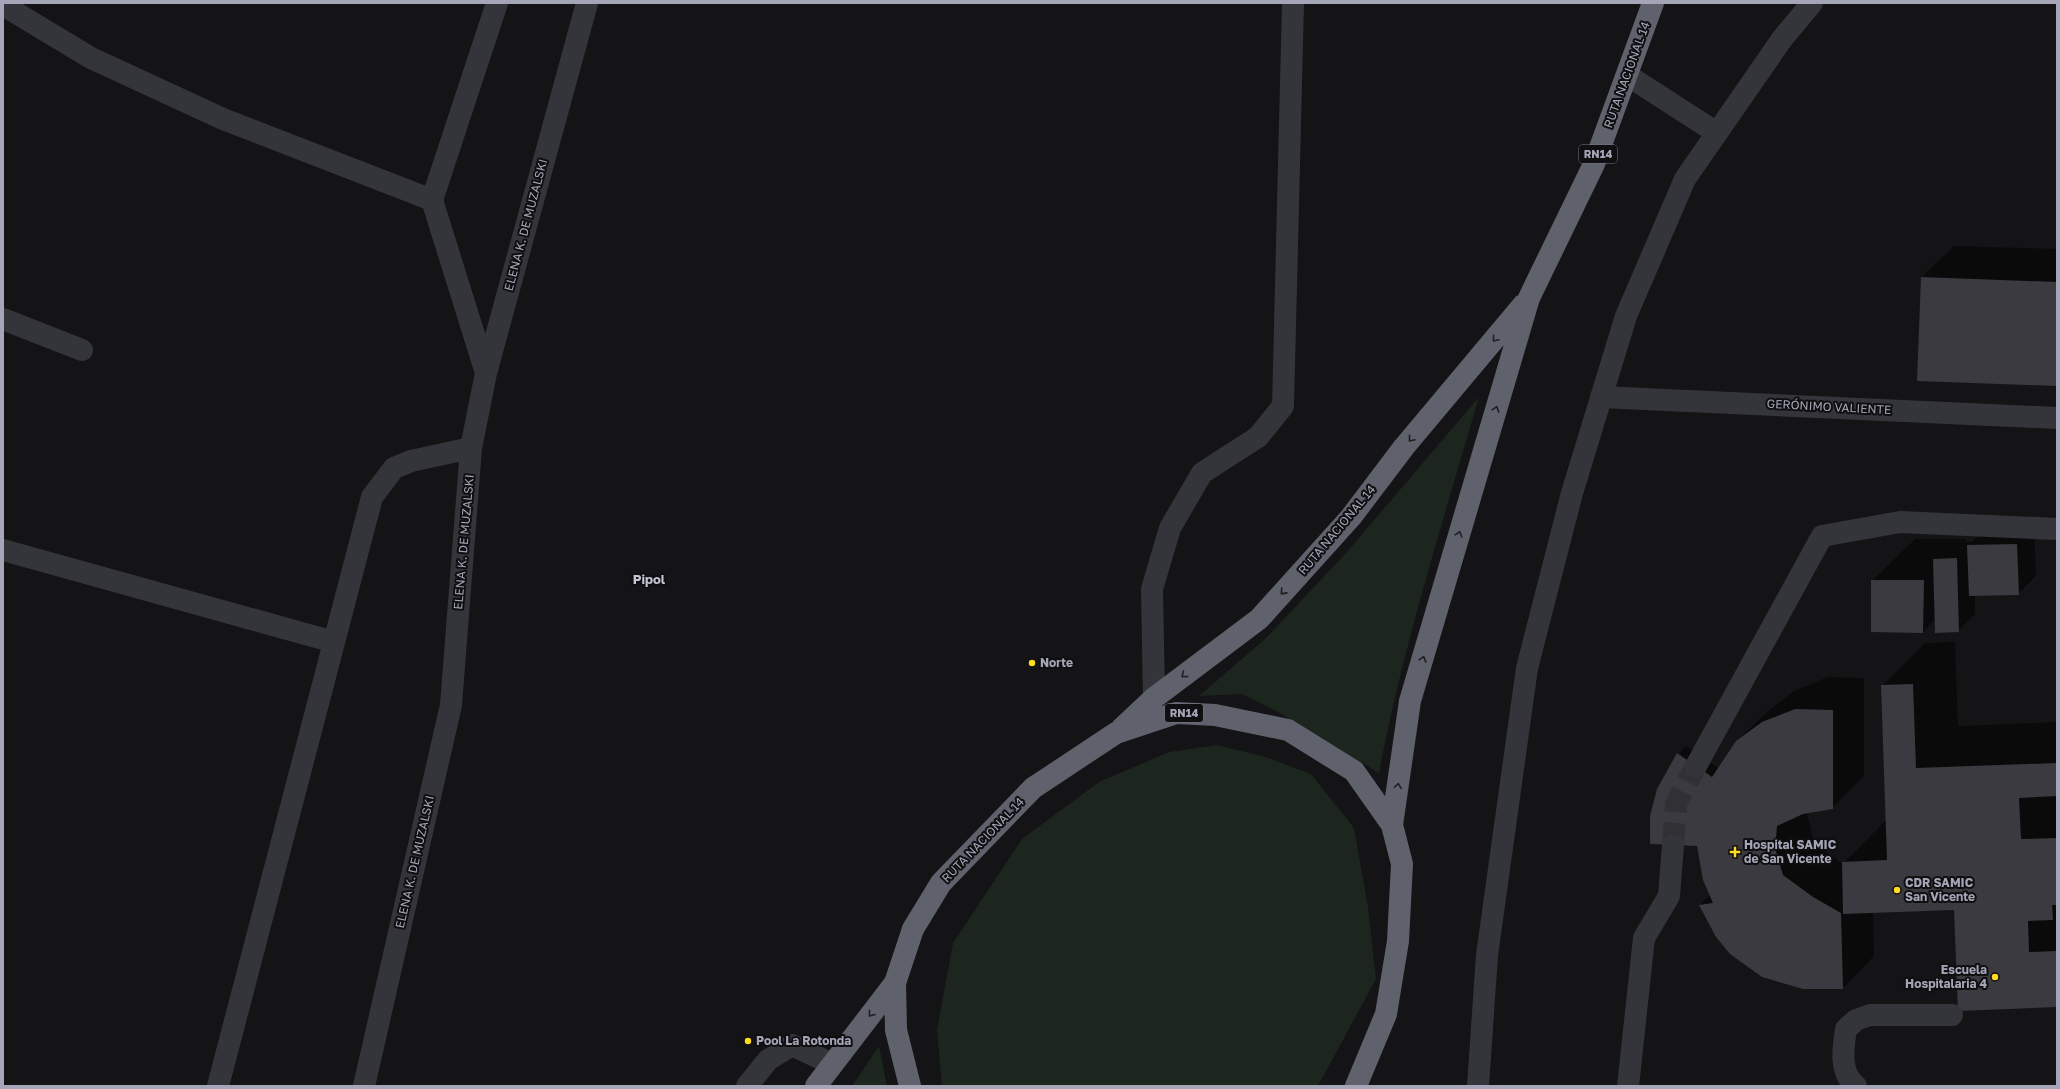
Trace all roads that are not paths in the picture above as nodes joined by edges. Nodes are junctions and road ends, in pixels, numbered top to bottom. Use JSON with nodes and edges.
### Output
{"nodes":[{"id":1,"x":497,"y":3,"type":"edge"},
{"id":2,"x":587,"y":3,"type":"edge"},
{"id":3,"x":1293,"y":3,"type":"edge"},
{"id":4,"x":1653,"y":3,"type":"edge"},
{"id":5,"x":1812,"y":3,"type":"edge"},
{"id":6,"x":3,"y":5,"type":"edge"},
{"id":7,"x":1627,"y":75,"type":"junction"},
{"id":8,"x":1717,"y":133,"type":"junction"},
{"id":9,"x":432,"y":200,"type":"junction"},
{"id":10,"x":1529,"y":298,"type":"junction"},
{"id":11,"x":3,"y":319,"type":"edge"},
{"id":12,"x":82,"y":350,"type":"dead end"},
{"id":13,"x":486,"y":373,"type":"junction"},
{"id":14,"x":1601,"y":397,"type":"junction"},
{"id":15,"x":2057,"y":418,"type":"edge"},
{"id":16,"x":471,"y":448,"type":"junction"},
{"id":17,"x":2057,"y":529,"type":"edge"},
{"id":18,"x":3,"y":550,"type":"edge"},
{"id":19,"x":334,"y":642,"type":"junction"},
{"id":20,"x":1154,"y":698,"type":"junction"},
{"id":21,"x":1116,"y":733,"type":"junction"},
{"id":22,"x":1696,"y":766,"type":"tunnel mouth"},
{"id":23,"x":1392,"y":825,"type":"junction"},
{"id":24,"x":1672,"y":845,"type":"tunnel mouth"},
{"id":25,"x":895,"y":983,"type":"junction"},
{"id":26,"x":1952,"y":1015,"type":"dead end"},
{"id":27,"x":832,"y":1064,"type":"junction"},
{"id":28,"x":218,"y":1086,"type":"edge"},
{"id":29,"x":364,"y":1086,"type":"edge"},
{"id":30,"x":747,"y":1086,"type":"edge"},
{"id":31,"x":816,"y":1086,"type":"edge"},
{"id":32,"x":910,"y":1086,"type":"edge"},
{"id":33,"x":1356,"y":1086,"type":"edge"},
{"id":34,"x":1478,"y":1086,"type":"edge"},
{"id":35,"x":1628,"y":1086,"type":"edge"},
{"id":36,"x":1856,"y":1086,"type":"edge"}],
"edges":[{"from":1,"to":9,"type":"street"},
{"from":2,"to":13,"type":"street","name":"ELENA K. DE MUZALSKI"},
{"from":3,"to":20,"type":"street"},
{"from":4,"to":7,"type":"highway","name":"RUTA NACIONAL 14","number":"RN14"},
{"from":5,"to":8,"type":"street"},
{"from":6,"to":9,"type":"street"},
{"from":7,"to":8,"type":"street"},
{"from":7,"to":10,"type":"highway","name":"RUTA NACIONAL 14","number":"RN14"},
{"from":8,"to":14,"type":"street"},
{"from":9,"to":13,"type":"street"},
{"from":10,"to":20,"type":"highway","name":"RUTA NACIONAL 14","number":"RN14","one_way":true},
{"from":23,"to":10,"type":"highway","name":"RUTA NACIONAL 14","number":"RN14","one_way":true},
{"from":11,"to":12,"type":"street"},
{"from":13,"to":16,"type":"street","name":"ELENA K. DE MUZALSKI"},
{"from":14,"to":15,"type":"street","name":"GERÓNIMO VALIENTE"},
{"from":14,"to":34,"type":"street"},
{"from":16,"to":19,"type":"street"},
{"from":16,"to":29,"type":"street","name":"ELENA K. DE MUZALSKI"},
{"from":17,"to":22,"type":"street"},
{"from":18,"to":19,"type":"street"},
{"from":19,"to":28,"type":"street"},
{"from":20,"to":21,"type":"highway","name":"RUTA NACIONAL 14","number":"RN14"},
{"from":21,"to":23,"type":"highway","name":"RUTA NACIONAL 14","number":"RN14"},
{"from":21,"to":25,"type":"highway","name":"RUTA NACIONAL 14","number":"RN14"},
{"from":23,"to":33,"type":"highway","name":"RUTA NACIONAL 14","number":"RN14"},
{"from":24,"to":35,"type":"street"},
{"from":25,"to":27,"type":"highway","name":"RUTA NACIONAL 14","number":"RN14","one_way":true},
{"from":25,"to":32,"type":"highway","name":"RUTA NACIONAL 14","number":"RN14"},
{"from":26,"to":36,"type":"street"},
{"from":27,"to":30,"type":"street"},
{"from":27,"to":31,"type":"highway","name":"RUTA NACIONAL 14","number":"RN14"}]}
